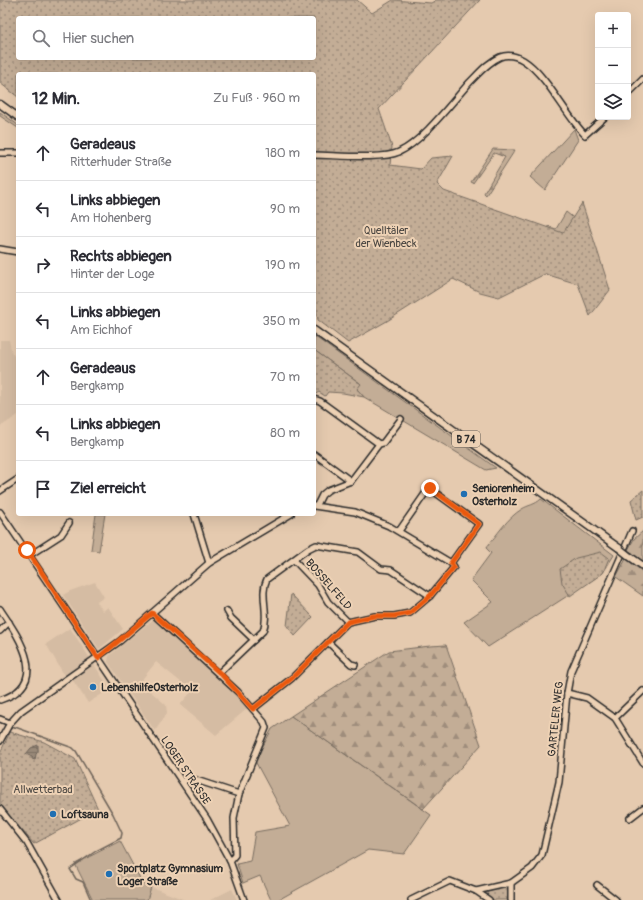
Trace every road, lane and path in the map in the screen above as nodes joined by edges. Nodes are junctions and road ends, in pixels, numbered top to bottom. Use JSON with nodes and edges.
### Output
{"nodes":[{"id":1,"x":643,"y":79,"type":"edge"},
{"id":2,"x":631,"y":91,"type":"edge"},
{"id":3,"x":0,"y":104,"type":"edge"},
{"id":4,"x":16,"y":116,"type":"edge"},
{"id":5,"x":602,"y":120,"type":"edge"},
{"id":6,"x":0,"y":153,"type":"edge"},
{"id":7,"x":16,"y":153,"type":"edge"},
{"id":8,"x":316,"y":155,"type":"edge"},
{"id":9,"x":0,"y":249,"type":"edge"},
{"id":10,"x":16,"y":252,"type":"edge"},
{"id":11,"x":316,"y":331,"type":"edge"},
{"id":12,"x":316,"y":400,"type":"edge"},
{"id":13,"x":401,"y":419,"type":"dead end"},
{"id":14,"x":378,"y":444,"type":"junction"},
{"id":15,"x":316,"y":455,"type":"edge"},
{"id":16,"x":16,"y":480,"type":"edge"},
{"id":17,"x":351,"y":481,"type":"junction"},
{"id":18,"x":0,"y":491,"type":"edge"},
{"id":19,"x":316,"y":506,"type":"edge"},
{"id":20,"x":0,"y":512,"type":"edge"},
{"id":21,"x":195,"y":516,"type":"edge"},
{"id":22,"x":288,"y":516,"type":"edge"},
{"id":23,"x":69,"y":523,"type":"dead end"},
{"id":24,"x":399,"y":531,"type":"junction"},
{"id":25,"x":632,"y":531,"type":"dead end"},
{"id":26,"x":30,"y":555,"type":"junction"},
{"id":27,"x":294,"y":560,"type":"junction"},
{"id":28,"x":209,"y":563,"type":"junction"},
{"id":29,"x":452,"y":565,"type":"junction"},
{"id":30,"x":643,"y":566,"type":"edge"},
{"id":31,"x":430,"y":596,"type":"junction"},
{"id":32,"x":0,"y":609,"type":"edge"},
{"id":33,"x":227,"y":611,"type":"dead end"},
{"id":34,"x":152,"y":613,"type":"junction"},
{"id":35,"x":9,"y":622,"type":"junction"},
{"id":36,"x":348,"y":622,"type":"junction"},
{"id":37,"x":0,"y":631,"type":"edge"},
{"id":38,"x":254,"y":640,"type":"junction"},
{"id":39,"x":328,"y":642,"type":"junction"},
{"id":40,"x":98,"y":658,"type":"junction"},
{"id":41,"x":355,"y":665,"type":"dead end"},
{"id":42,"x":219,"y":673,"type":"junction"},
{"id":43,"x":643,"y":691,"type":"edge"},
{"id":44,"x":567,"y":693,"type":"junction"},
{"id":45,"x":0,"y":700,"type":"edge"},
{"id":46,"x":253,"y":709,"type":"junction"},
{"id":47,"x":615,"y":718,"type":"junction"},
{"id":48,"x":0,"y":719,"type":"edge"},
{"id":49,"x":9,"y":724,"type":"junction"},
{"id":50,"x":1,"y":738,"type":"edge"},
{"id":51,"x":643,"y":763,"type":"edge"},
{"id":52,"x":183,"y":782,"type":"junction"},
{"id":53,"x":239,"y":794,"type":"junction"},
{"id":54,"x":643,"y":808,"type":"edge"},
{"id":55,"x":0,"y":810,"type":"edge"},
{"id":56,"x":630,"y":818,"type":"dead end"},
{"id":57,"x":230,"y":861,"type":"junction"},
{"id":58,"x":511,"y":883,"type":"junction"},
{"id":59,"x":597,"y":885,"type":"dead end"},
{"id":60,"x":476,"y":891,"type":"junction"},
{"id":61,"x":59,"y":900,"type":"edge"},
{"id":62,"x":244,"y":900,"type":"edge"},
{"id":63,"x":411,"y":900,"type":"edge"},
{"id":64,"x":489,"y":900,"type":"edge"},
{"id":65,"x":511,"y":900,"type":"edge"},
{"id":66,"x":616,"y":900,"type":"edge"}],
"edges":[{"from":1,"to":2,"type":"street"},
{"from":3,"to":4,"type":"main road"},
{"from":5,"to":8,"type":"street"},
{"from":6,"to":7,"type":"street"},
{"from":9,"to":10,"type":"street"},
{"from":11,"to":30,"type":"main road","number":"B 74","bridge":true},
{"from":12,"to":14,"type":"street"},
{"from":13,"to":14,"type":"street"},
{"from":14,"to":17,"type":"street"},
{"from":15,"to":17,"type":"street"},
{"from":16,"to":18,"type":"street"},
{"from":17,"to":19,"type":"street"},
{"from":19,"to":24,"type":"street"},
{"from":20,"to":26,"type":"street","name":"LOGER STRASSE"},
{"from":21,"to":28,"type":"street"},
{"from":22,"to":28,"type":"street"},
{"from":23,"to":26,"type":"street"},
{"from":24,"to":29,"type":"street"},
{"from":24,"to":29,"type":"street"},
{"from":25,"to":44,"type":"street","name":"GARTELER WEG"},
{"from":26,"to":40,"type":"street","name":"LOGER STRASSE"},
{"from":27,"to":31,"type":"street"},
{"from":27,"to":36,"type":"street","name":"BOSSELFELD"},
{"from":27,"to":38,"type":"street"},
{"from":28,"to":34,"type":"street"},
{"from":29,"to":31,"type":"street"},
{"from":31,"to":36,"type":"street"},
{"from":32,"to":35,"type":"street"},
{"from":33,"to":38,"type":"street"},
{"from":34,"to":40,"type":"street"},
{"from":34,"to":42,"type":"street"},
{"from":35,"to":37,"type":"street"},
{"from":35,"to":45,"type":"street"},
{"from":36,"to":39,"type":"street"},
{"from":38,"to":42,"type":"street"},
{"from":39,"to":41,"type":"street"},
{"from":39,"to":46,"type":"street"},
{"from":40,"to":49,"type":"street"},
{"from":40,"to":52,"type":"street","name":"LOGER STRASSE"},
{"from":42,"to":46,"type":"street"},
{"from":43,"to":47,"type":"street"},
{"from":44,"to":47,"type":"street"},
{"from":44,"to":58,"type":"street","name":"GARTELER WEG"},
{"from":46,"to":53,"type":"street"},
{"from":47,"to":51,"type":"street"},
{"from":48,"to":49,"type":"street"},
{"from":49,"to":50,"type":"street"},
{"from":52,"to":53,"type":"street"},
{"from":52,"to":57,"type":"street","name":"LOGER STRASSE"},
{"from":53,"to":57,"type":"street"},
{"from":54,"to":56,"type":"street"},
{"from":55,"to":61,"type":"street"},
{"from":57,"to":62,"type":"street","name":"LOGER STRASSE"},
{"from":58,"to":60,"type":"street","name":"GARTELER WEG"},
{"from":58,"to":65,"type":"street"},
{"from":59,"to":66,"type":"street"},
{"from":60,"to":63,"type":"street"},
{"from":60,"to":64,"type":"street"}]}
